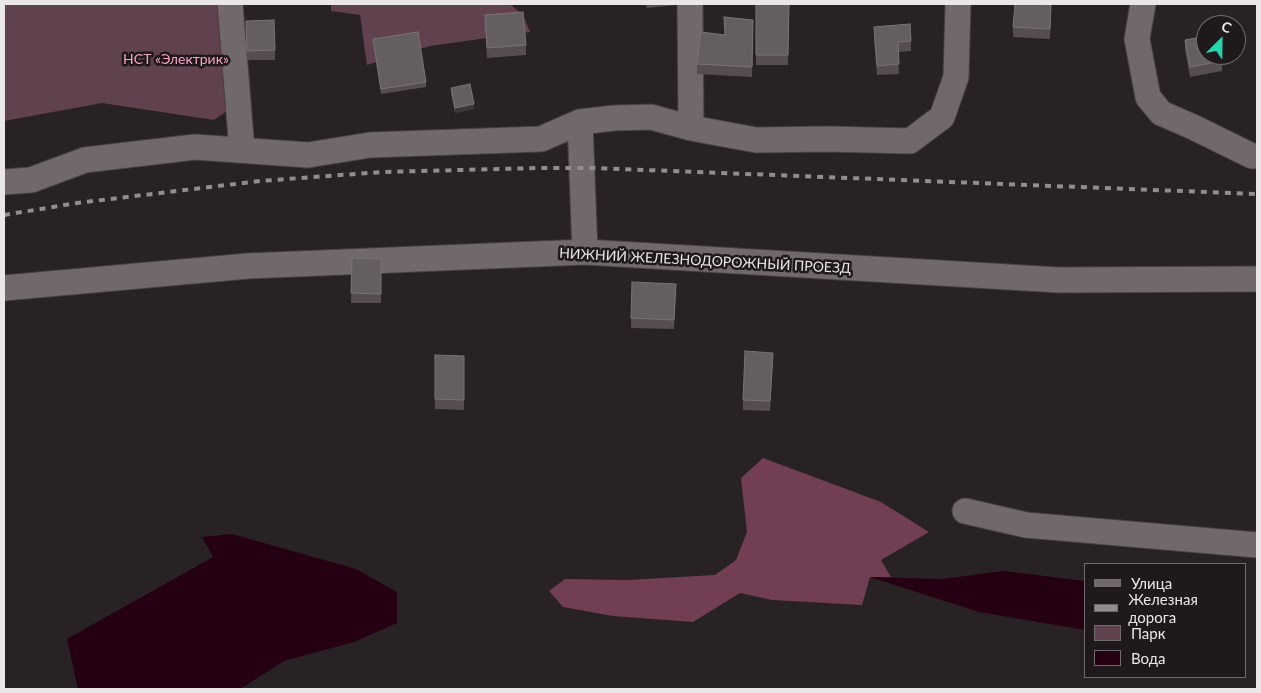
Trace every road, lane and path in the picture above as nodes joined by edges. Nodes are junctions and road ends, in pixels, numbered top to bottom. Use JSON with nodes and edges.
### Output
{"nodes":[{"id":1,"x":230,"y":4,"type":"edge"},
{"id":2,"x":690,"y":4,"type":"edge"},
{"id":3,"x":958,"y":4,"type":"edge"},
{"id":4,"x":1144,"y":4,"type":"edge"},
{"id":5,"x":580,"y":122,"type":"junction"},
{"id":6,"x":690,"y":128,"type":"junction"},
{"id":7,"x":242,"y":150,"type":"junction"},
{"id":8,"x":1257,"y":156,"type":"edge"},
{"id":9,"x":4,"y":182,"type":"edge"},
{"id":10,"x":585,"y":252,"type":"junction"},
{"id":11,"x":1257,"y":278,"type":"edge"},
{"id":12,"x":4,"y":288,"type":"edge"},
{"id":13,"x":965,"y":511,"type":"dead end"},
{"id":14,"x":1257,"y":545,"type":"edge"}],
"edges":[{"from":1,"to":7,"type":"street"},
{"from":2,"to":6,"type":"street"},
{"from":3,"to":6,"type":"street"},
{"from":4,"to":8,"type":"street"},
{"from":5,"to":6,"type":"street"},
{"from":5,"to":7,"type":"street"},
{"from":5,"to":10,"type":"street"},
{"from":7,"to":9,"type":"street"},
{"from":10,"to":11,"type":"street","name":"НИЖНИЙ ЖЕЛЕЗНОДОРОЖНЫЙ ПРОЕЗД"},
{"from":10,"to":12,"type":"street","name":"НИЖНИЙ ЖЕЛЕЗНОДОРОЖНЫЙ ПРОЕЗД"},
{"from":13,"to":14,"type":"street"}]}
